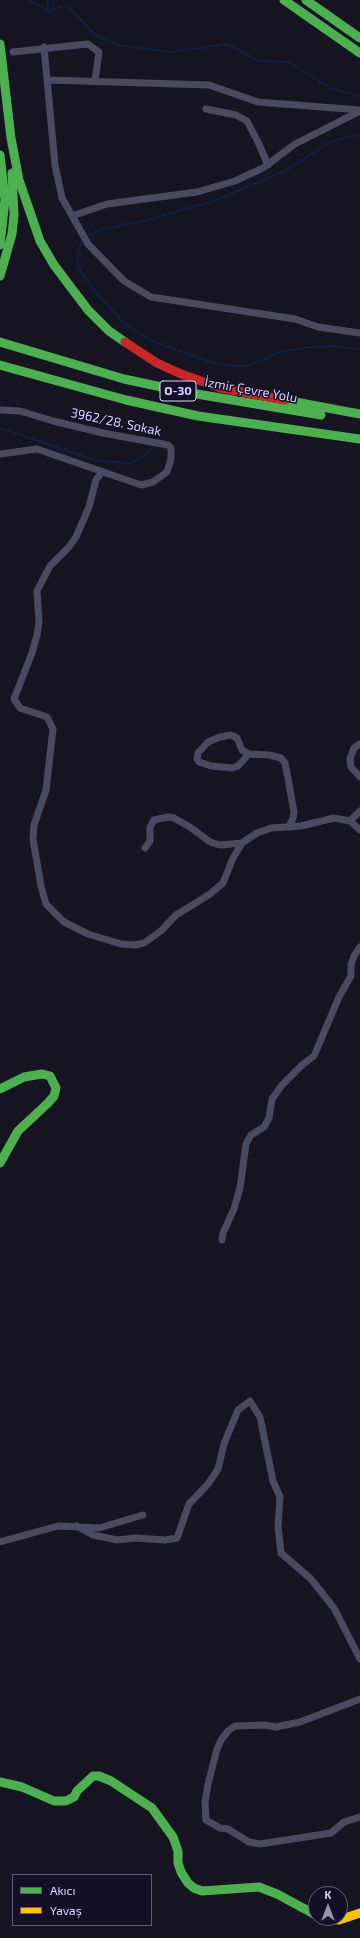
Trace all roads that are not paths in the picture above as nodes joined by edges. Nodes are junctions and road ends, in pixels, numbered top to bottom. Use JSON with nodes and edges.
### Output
{"nodes":[{"id":1,"x":284,"y":0,"type":"edge"},
{"id":2,"x":306,"y":0,"type":"edge"},
{"id":3,"x":360,"y":38,"type":"edge"},
{"id":4,"x":0,"y":44,"type":"edge"},
{"id":5,"x":44,"y":47,"type":"junction"},
{"id":6,"x":12,"y":52,"type":"dead end"},
{"id":7,"x":360,"y":52,"type":"edge"},
{"id":8,"x":48,"y":80,"type":"junction"},
{"id":9,"x":95,"y":81,"type":"junction"},
{"id":10,"x":206,"y":109,"type":"dead end"},
{"id":11,"x":360,"y":111,"type":"edge"},
{"id":12,"x":11,"y":138,"type":"junction"},
{"id":13,"x":0,"y":155,"type":"edge"},
{"id":14,"x":268,"y":165,"type":"junction"},
{"id":15,"x":72,"y":216,"type":"junction"},
{"id":16,"x":0,"y":245,"type":"edge"},
{"id":17,"x":0,"y":276,"type":"edge"},
{"id":18,"x":360,"y":333,"type":"edge"},
{"id":19,"x":0,"y":342,"type":"edge"},
{"id":20,"x":0,"y":365,"type":"edge"},
{"id":21,"x":0,"y":410,"type":"edge"},
{"id":22,"x":360,"y":414,"type":"edge"},
{"id":23,"x":360,"y":419,"type":"edge"},
{"id":24,"x":360,"y":439,"type":"edge"},
{"id":25,"x":0,"y":454,"type":"edge"},
{"id":26,"x":102,"y":472,"type":"junction"},
{"id":27,"x":360,"y":744,"type":"edge"},
{"id":28,"x":249,"y":754,"type":"junction"},
{"id":29,"x":360,"y":777,"type":"edge"},
{"id":30,"x":360,"y":810,"type":"edge"},
{"id":31,"x":350,"y":820,"type":"junction"},
{"id":32,"x":288,"y":827,"type":"junction"},
{"id":33,"x":360,"y":830,"type":"edge"},
{"id":34,"x":242,"y":843,"type":"junction"},
{"id":35,"x":145,"y":848,"type":"dead end"},
{"id":36,"x":360,"y":947,"type":"edge"},
{"id":37,"x":0,"y":1089,"type":"edge"},
{"id":38,"x":0,"y":1163,"type":"edge"},
{"id":39,"x":222,"y":1240,"type":"dead end"},
{"id":40,"x":143,"y":1515,"type":"dead end"},
{"id":41,"x":77,"y":1526,"type":"junction"},
{"id":42,"x":0,"y":1542,"type":"edge"},
{"id":43,"x":360,"y":1659,"type":"edge"},
{"id":44,"x":360,"y":1699,"type":"edge"},
{"id":45,"x":0,"y":1782,"type":"edge"},
{"id":46,"x":360,"y":1817,"type":"edge"},
{"id":47,"x":308,"y":1911,"type":"edge"},
{"id":48,"x":360,"y":1913,"type":"edge"},
{"id":49,"x":348,"y":1917,"type":"edge"}],
"edges":[{"from":1,"to":7,"type":"main road"},
{"from":2,"to":3,"type":"main road"},
{"from":4,"to":12,"type":"main road"},
{"from":5,"to":6,"type":"street"},
{"from":5,"to":8,"type":"street"},
{"from":5,"to":9,"type":"street"},
{"from":8,"to":9,"type":"street"},
{"from":8,"to":15,"type":"street"},
{"from":9,"to":11,"type":"street"},
{"from":10,"to":14,"type":"street"},
{"from":11,"to":14,"type":"street"},
{"from":12,"to":17,"type":"main road"},
{"from":12,"to":22,"type":"main road"},
{"from":13,"to":16,"type":"main road"},
{"from":14,"to":15,"type":"street"},
{"from":15,"to":18,"type":"street"},
{"from":19,"to":23,"type":"main road","name":"İzmir Çevre Yolu","number":"O-30"},
{"from":20,"to":24,"type":"main road","number":"O-30"},
{"from":21,"to":26,"type":"street","name":"3962/28. Sokak"},
{"from":25,"to":26,"type":"street","name":"3962/28. Sokak"},
{"from":26,"to":34,"type":"street"},
{"from":27,"to":29,"type":"street"},
{"from":28,"to":28,"type":"street"},
{"from":28,"to":32,"type":"street"},
{"from":30,"to":31,"type":"street"},
{"from":31,"to":32,"type":"street"},
{"from":31,"to":33,"type":"street"},
{"from":32,"to":34,"type":"street"},
{"from":34,"to":35,"type":"street"},
{"from":36,"to":39,"type":"street"},
{"from":37,"to":38,"type":"main road"},
{"from":40,"to":41,"type":"street"},
{"from":41,"to":42,"type":"street"},
{"from":41,"to":43,"type":"street"},
{"from":44,"to":46,"type":"street"},
{"from":45,"to":47,"type":"main road"},
{"from":48,"to":49,"type":"main road"}]}
